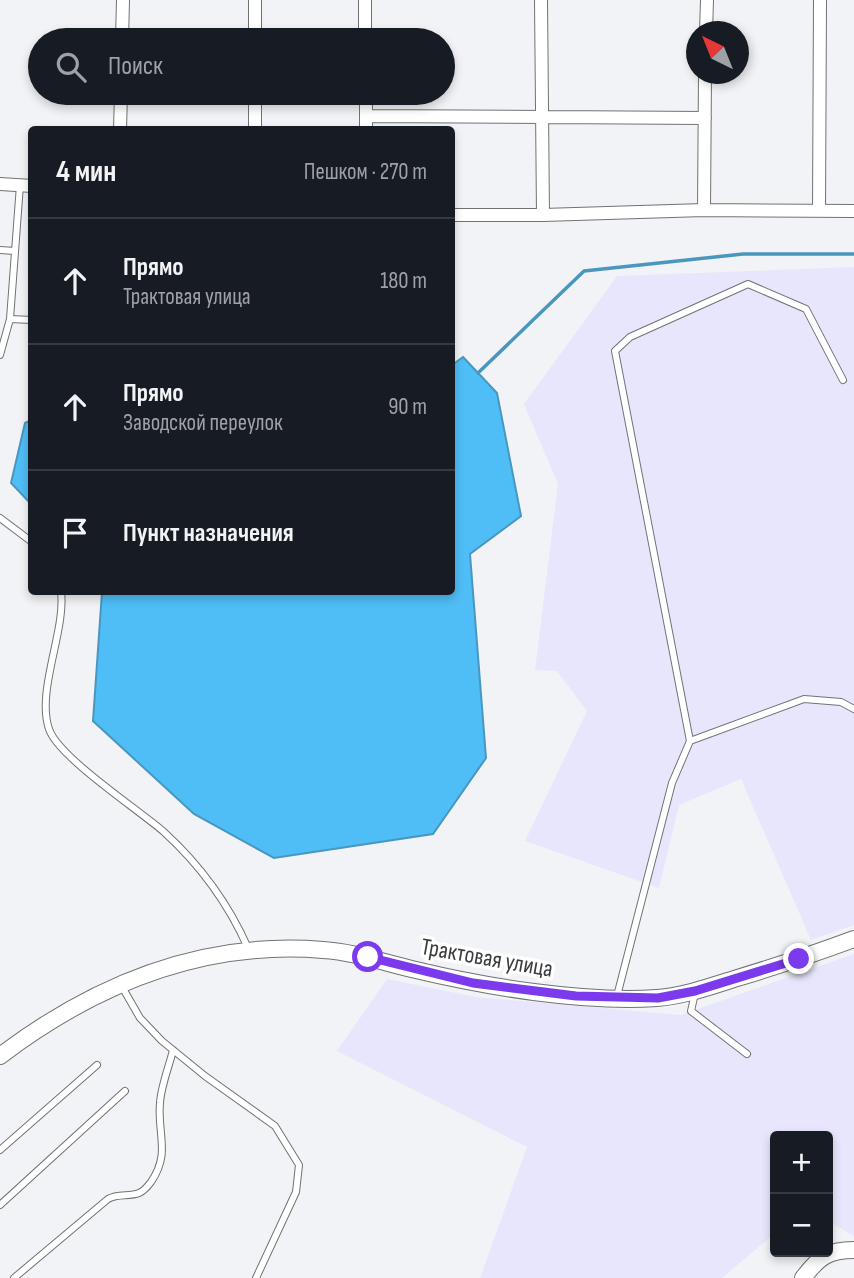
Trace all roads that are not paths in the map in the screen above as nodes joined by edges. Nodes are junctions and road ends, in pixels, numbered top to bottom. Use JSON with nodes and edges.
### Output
{"nodes":[{"id":1,"x":123,"y":0,"type":"edge"},
{"id":2,"x":255,"y":0,"type":"edge"},
{"id":3,"x":365,"y":0,"type":"edge"},
{"id":4,"x":541,"y":0,"type":"edge"},
{"id":5,"x":707,"y":0,"type":"edge"},
{"id":6,"x":820,"y":0,"type":"edge"},
{"id":7,"x":706,"y":21,"type":"edge"},
{"id":8,"x":122,"y":28,"type":"edge"},
{"id":9,"x":255,"y":28,"type":"edge"},
{"id":10,"x":365,"y":28,"type":"edge"},
{"id":11,"x":705,"y":84,"type":"edge"},
{"id":12,"x":121,"y":105,"type":"edge"},
{"id":13,"x":255,"y":105,"type":"edge"},
{"id":14,"x":366,"y":105,"type":"edge"},
{"id":15,"x":542,"y":118,"type":"junction"},
{"id":16,"x":705,"y":118,"type":"junction"},
{"id":17,"x":366,"y":123,"type":"edge"},
{"id":18,"x":120,"y":126,"type":"edge"},
{"id":19,"x":255,"y":126,"type":"edge"},
{"id":20,"x":0,"y":184,"type":"edge"},
{"id":21,"x":26,"y":185,"type":"edge"},
{"id":22,"x":704,"y":210,"type":"junction"},
{"id":23,"x":819,"y":211,"type":"junction"},
{"id":24,"x":854,"y":211,"type":"edge"},
{"id":25,"x":455,"y":215,"type":"edge"},
{"id":26,"x":543,"y":215,"type":"junction"},
{"id":27,"x":0,"y":250,"type":"edge"},
{"id":28,"x":15,"y":251,"type":"junction"},
{"id":29,"x":10,"y":319,"type":"junction"},
{"id":30,"x":28,"y":320,"type":"edge"},
{"id":31,"x":0,"y":355,"type":"edge"},
{"id":32,"x":844,"y":380,"type":"dead end"},
{"id":33,"x":0,"y":518,"type":"edge"},
{"id":34,"x":28,"y":539,"type":"edge"},
{"id":35,"x":61,"y":595,"type":"edge"},
{"id":36,"x":854,"y":709,"type":"edge"},
{"id":37,"x":690,"y":741,"type":"junction"},
{"id":38,"x":854,"y":939,"type":"edge"},
{"id":39,"x":249,"y":950,"type":"junction"},
{"id":40,"x":121,"y":984,"type":"junction"},
{"id":41,"x":695,"y":991,"type":"junction"},
{"id":42,"x":616,"y":998,"type":"junction"},
{"id":43,"x":173,"y":1051,"type":"junction"},
{"id":44,"x":747,"y":1055,"type":"dead end"},
{"id":45,"x":0,"y":1056,"type":"edge"},
{"id":46,"x":97,"y":1065,"type":"dead end"},
{"id":47,"x":125,"y":1091,"type":"dead end"},
{"id":48,"x":0,"y":1150,"type":"edge"},
{"id":49,"x":0,"y":1205,"type":"edge"},
{"id":50,"x":854,"y":1250,"type":"edge"},
{"id":51,"x":14,"y":1278,"type":"edge"},
{"id":52,"x":256,"y":1278,"type":"edge"},
{"id":53,"x":803,"y":1278,"type":"edge"}],
"edges":[{"from":1,"to":8,"type":"street"},
{"from":2,"to":9,"type":"street"},
{"from":3,"to":10,"type":"street"},
{"from":4,"to":15,"type":"street"},
{"from":5,"to":7,"type":"street"},
{"from":6,"to":23,"type":"street"},
{"from":11,"to":16,"type":"street"},
{"from":12,"to":18,"type":"street"},
{"from":13,"to":19,"type":"street"},
{"from":14,"to":17,"type":"street"},
{"from":15,"to":16,"type":"street"},
{"from":15,"to":17,"type":"street"},
{"from":15,"to":26,"type":"street"},
{"from":16,"to":22,"type":"street"},
{"from":20,"to":21,"type":"street"},
{"from":21,"to":28,"type":"lane"},
{"from":22,"to":23,"type":"street"},
{"from":22,"to":26,"type":"street"},
{"from":23,"to":24,"type":"street"},
{"from":25,"to":26,"type":"street"},
{"from":27,"to":28,"type":"lane"},
{"from":28,"to":29,"type":"lane"},
{"from":29,"to":30,"type":"lane"},
{"from":29,"to":31,"type":"lane"},
{"from":32,"to":37,"type":"lane"},
{"from":33,"to":34,"type":"lane"},
{"from":35,"to":39,"type":"lane"},
{"from":36,"to":37,"type":"lane"},
{"from":37,"to":42,"type":"lane"},
{"from":38,"to":41,"type":"street","name":"Трактовая улица"},
{"from":39,"to":40,"type":"street","name":"Трактовая улица"},
{"from":39,"to":42,"type":"street","name":"Трактовая улица"},
{"from":40,"to":43,"type":"lane"},
{"from":40,"to":45,"type":"street","name":"Трактовая улица"},
{"from":41,"to":42,"type":"street","name":"Трактовая улица"},
{"from":41,"to":44,"type":"lane"},
{"from":43,"to":51,"type":"lane"},
{"from":43,"to":52,"type":"lane"},
{"from":46,"to":48,"type":"lane"},
{"from":47,"to":49,"type":"lane"},
{"from":50,"to":53,"type":"street"}]}
